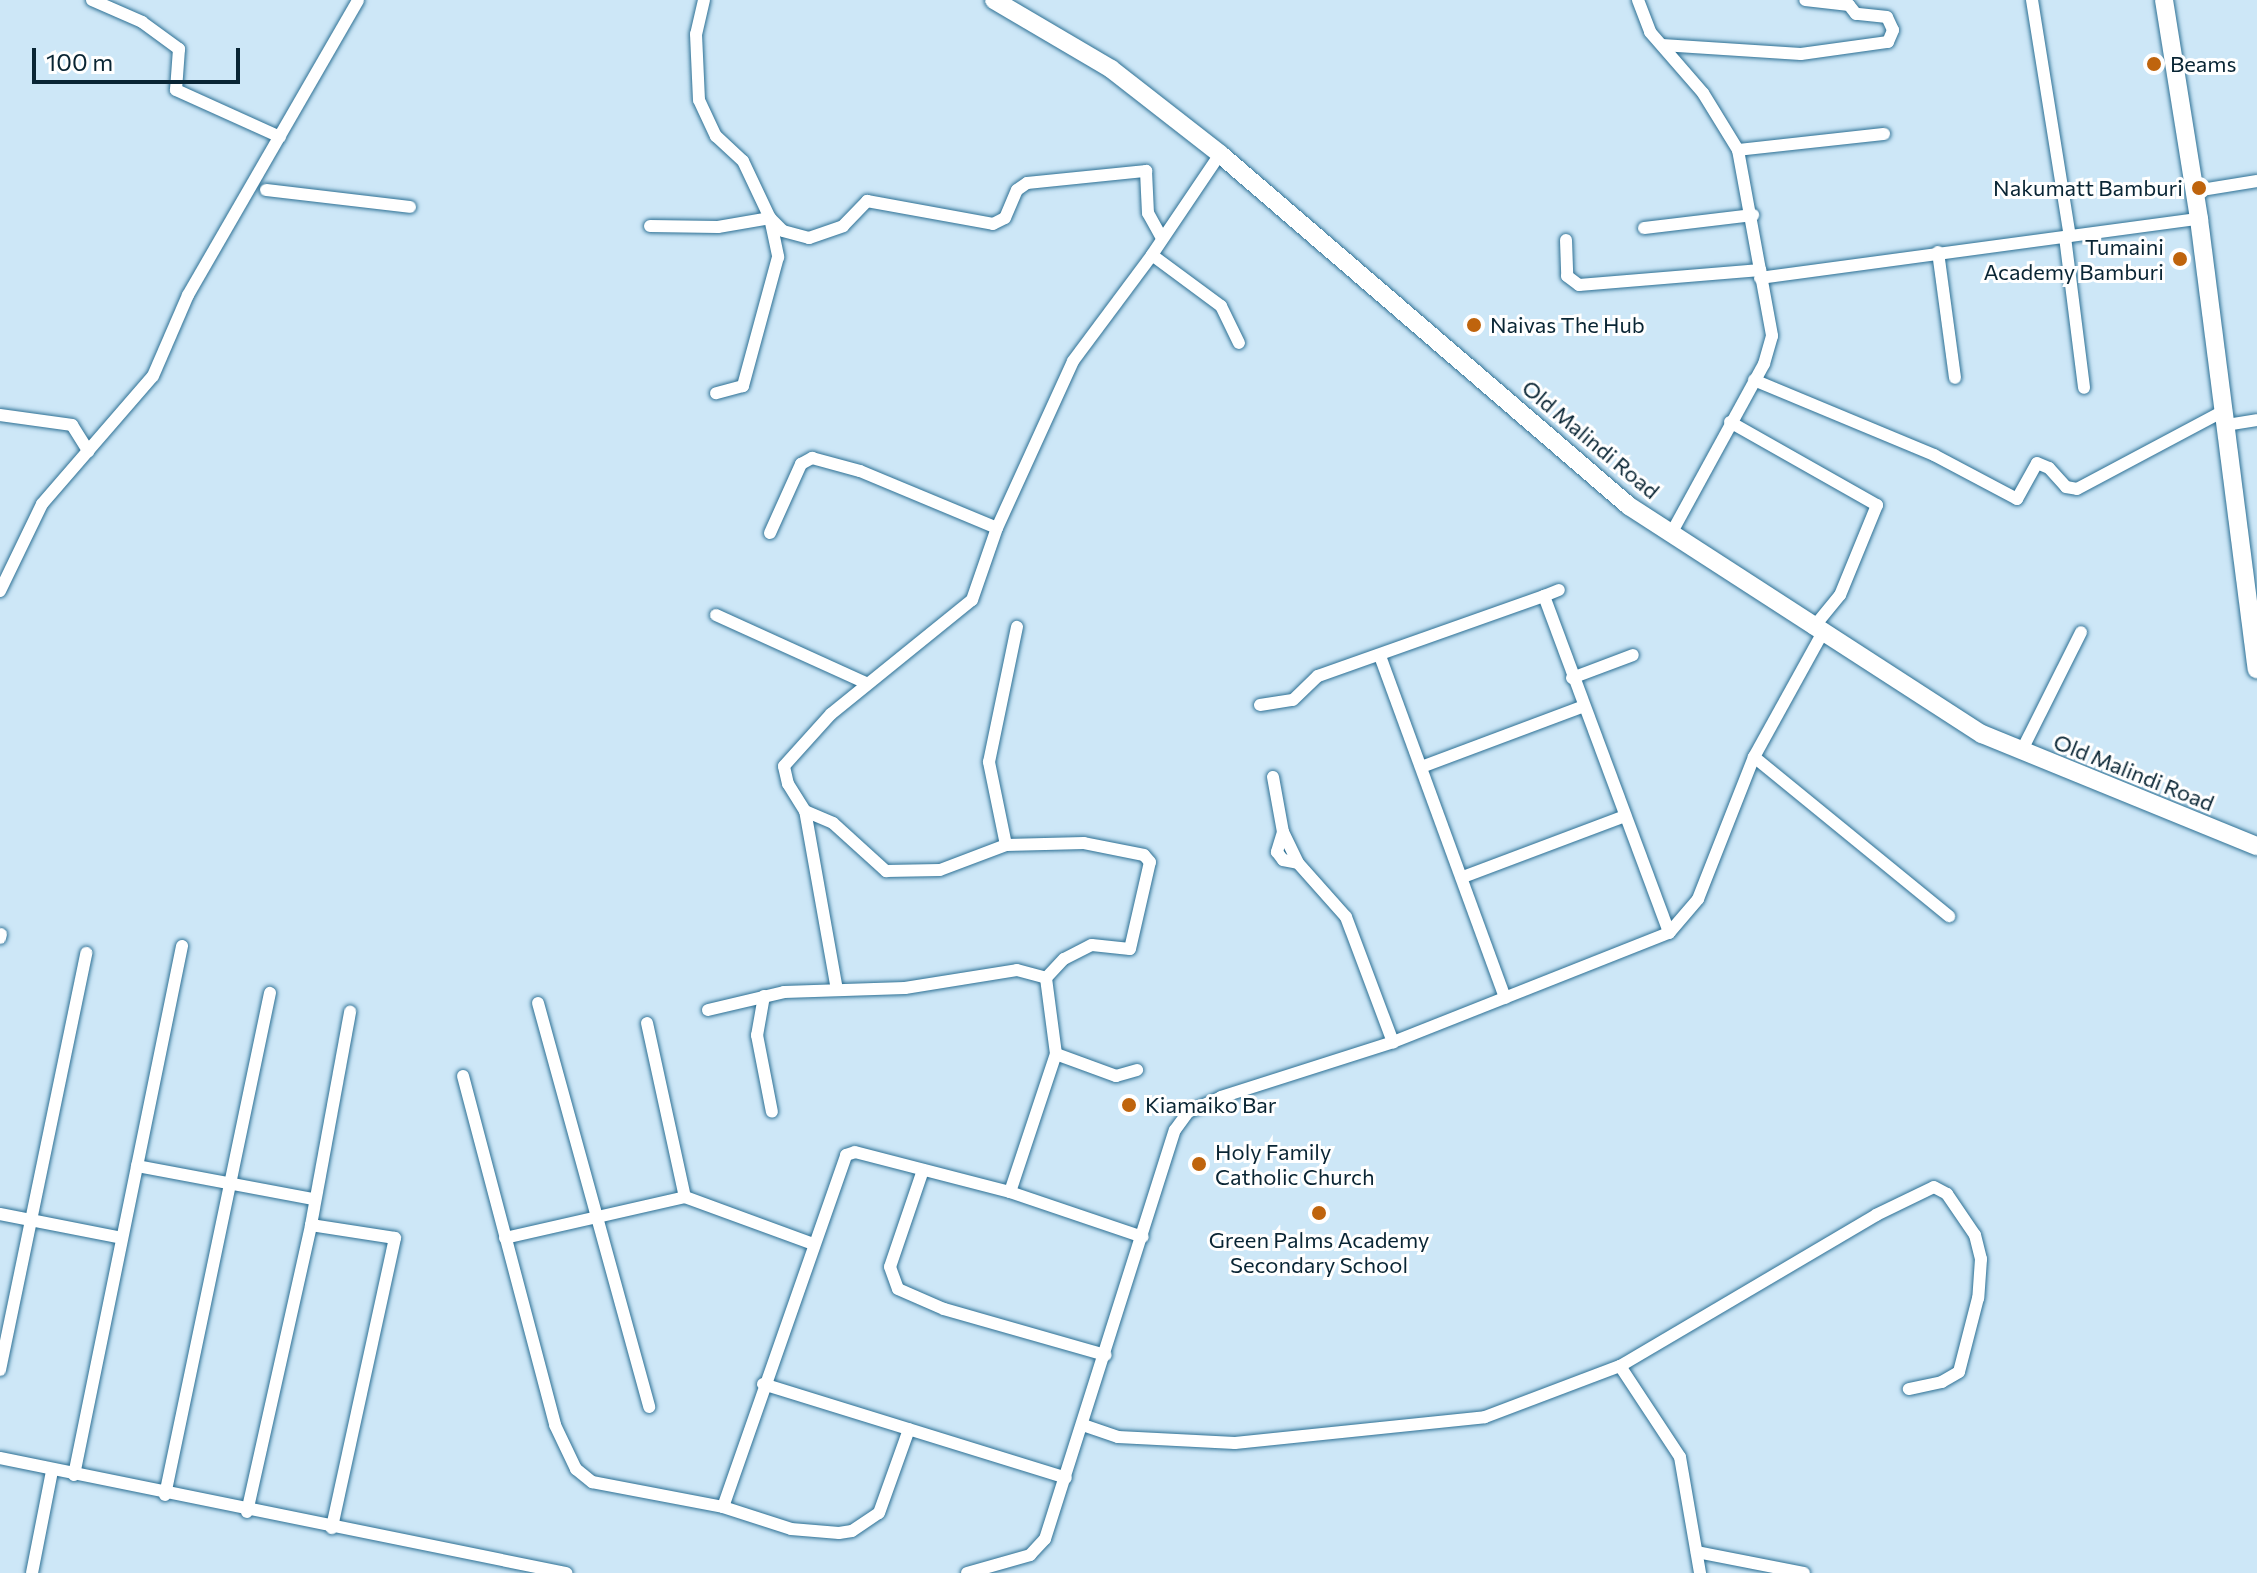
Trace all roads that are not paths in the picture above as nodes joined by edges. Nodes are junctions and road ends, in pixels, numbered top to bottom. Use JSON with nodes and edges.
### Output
{"nodes":[{"id":1,"x":92,"y":0,"type":"edge"},
{"id":2,"x":358,"y":0,"type":"edge"},
{"id":3,"x":704,"y":0,"type":"edge"},
{"id":4,"x":994,"y":0,"type":"edge"},
{"id":5,"x":1638,"y":0,"type":"edge"},
{"id":6,"x":1805,"y":0,"type":"edge"},
{"id":7,"x":2032,"y":0,"type":"edge"},
{"id":8,"x":2164,"y":0,"type":"edge"},
{"id":9,"x":1662,"y":45,"type":"junction"},
{"id":10,"x":1884,"y":134,"type":"dead end"},
{"id":11,"x":280,"y":137,"type":"junction"},
{"id":12,"x":1738,"y":150,"type":"junction"},
{"id":13,"x":1220,"y":154,"type":"junction"},
{"id":14,"x":2257,"y":181,"type":"edge"},
{"id":15,"x":266,"y":190,"type":"dead end"},
{"id":16,"x":2195,"y":191,"type":"junction"},
{"id":17,"x":410,"y":207,"type":"dead end"},
{"id":18,"x":1753,"y":215,"type":"junction"},
{"id":19,"x":770,"y":218,"type":"junction"},
{"id":20,"x":2199,"y":219,"type":"junction"},
{"id":21,"x":650,"y":226,"type":"dead end"},
{"id":22,"x":1644,"y":228,"type":"dead end"},
{"id":23,"x":2067,"y":237,"type":"junction"},
{"id":24,"x":1162,"y":238,"type":"junction"},
{"id":25,"x":1566,"y":240,"type":"dead end"},
{"id":26,"x":1938,"y":252,"type":"junction"},
{"id":27,"x":1152,"y":255,"type":"junction"},
{"id":28,"x":1760,"y":274,"type":"junction"},
{"id":29,"x":1239,"y":343,"type":"dead end"},
{"id":30,"x":1955,"y":378,"type":"dead end"},
{"id":31,"x":1754,"y":380,"type":"junction"},
{"id":32,"x":2084,"y":388,"type":"dead end"},
{"id":33,"x":716,"y":393,"type":"dead end"},
{"id":34,"x":0,"y":415,"type":"edge"},
{"id":35,"x":2225,"y":418,"type":"junction"},
{"id":36,"x":2257,"y":420,"type":"edge"},
{"id":37,"x":1730,"y":422,"type":"junction"},
{"id":38,"x":88,"y":451,"type":"junction"},
{"id":39,"x":997,"y":528,"type":"junction"},
{"id":40,"x":770,"y":533,"type":"dead end"},
{"id":41,"x":1671,"y":534,"type":"junction"},
{"id":42,"x":1559,"y":590,"type":"dead end"},
{"id":43,"x":0,"y":591,"type":"edge"},
{"id":44,"x":1544,"y":596,"type":"junction"},
{"id":45,"x":716,"y":615,"type":"dead end"},
{"id":46,"x":1017,"y":627,"type":"dead end"},
{"id":47,"x":1818,"y":631,"type":"junction"},
{"id":48,"x":2081,"y":632,"type":"dead end"},
{"id":49,"x":1633,"y":655,"type":"dead end"},
{"id":50,"x":1380,"y":656,"type":"junction"},
{"id":51,"x":2257,"y":669,"type":"edge"},
{"id":52,"x":1572,"y":678,"type":"junction"},
{"id":53,"x":866,"y":683,"type":"junction"},
{"id":54,"x":1260,"y":705,"type":"dead end"},
{"id":55,"x":1582,"y":707,"type":"junction"},
{"id":56,"x":2021,"y":752,"type":"junction"},
{"id":57,"x":1754,"y":757,"type":"junction"},
{"id":58,"x":1424,"y":766,"type":"junction"},
{"id":59,"x":1273,"y":777,"type":"dead end"},
{"id":60,"x":805,"y":811,"type":"junction"},
{"id":61,"x":1623,"y":817,"type":"junction"},
{"id":62,"x":1006,"y":845,"type":"junction"},
{"id":63,"x":2257,"y":846,"type":"edge"},
{"id":64,"x":1463,"y":877,"type":"junction"},
{"id":65,"x":1949,"y":916,"type":"dead end"},
{"id":66,"x":1669,"y":933,"type":"junction"},
{"id":67,"x":182,"y":946,"type":"dead end"},
{"id":68,"x":86,"y":953,"type":"dead end"},
{"id":69,"x":1046,"y":978,"type":"junction"},
{"id":70,"x":837,"y":990,"type":"junction"},
{"id":71,"x":270,"y":993,"type":"dead end"},
{"id":72,"x":764,"y":996,"type":"junction"},
{"id":73,"x":1505,"y":998,"type":"junction"},
{"id":74,"x":538,"y":1003,"type":"dead end"},
{"id":75,"x":708,"y":1010,"type":"dead end"},
{"id":76,"x":350,"y":1012,"type":"dead end"},
{"id":77,"x":647,"y":1023,"type":"dead end"},
{"id":78,"x":1393,"y":1042,"type":"junction"},
{"id":79,"x":1056,"y":1054,"type":"junction"},
{"id":80,"x":1137,"y":1070,"type":"dead end"},
{"id":81,"x":463,"y":1076,"type":"dead end"},
{"id":82,"x":772,"y":1112,"type":"dead end"},
{"id":83,"x":137,"y":1166,"type":"junction"},
{"id":84,"x":923,"y":1170,"type":"junction"},
{"id":85,"x":226,"y":1183,"type":"junction"},
{"id":86,"x":1010,"y":1192,"type":"junction"},
{"id":87,"x":685,"y":1197,"type":"junction"},
{"id":88,"x":313,"y":1199,"type":"junction"},
{"id":89,"x":0,"y":1214,"type":"edge"},
{"id":90,"x":601,"y":1218,"type":"junction"},
{"id":91,"x":29,"y":1220,"type":"junction"},
{"id":92,"x":311,"y":1225,"type":"junction"},
{"id":93,"x":1143,"y":1237,"type":"junction"},
{"id":94,"x":122,"y":1238,"type":"junction"},
{"id":95,"x":505,"y":1238,"type":"junction"},
{"id":96,"x":811,"y":1243,"type":"junction"},
{"id":97,"x":1106,"y":1355,"type":"junction"},
{"id":98,"x":1620,"y":1366,"type":"junction"},
{"id":99,"x":0,"y":1370,"type":"edge"},
{"id":100,"x":763,"y":1384,"type":"junction"},
{"id":101,"x":1909,"y":1389,"type":"dead end"},
{"id":102,"x":649,"y":1407,"type":"dead end"},
{"id":103,"x":1083,"y":1425,"type":"junction"},
{"id":104,"x":909,"y":1429,"type":"junction"},
{"id":105,"x":0,"y":1458,"type":"edge"},
{"id":106,"x":52,"y":1471,"type":"junction"},
{"id":107,"x":74,"y":1475,"type":"junction"},
{"id":108,"x":1066,"y":1478,"type":"junction"},
{"id":109,"x":165,"y":1495,"type":"junction"},
{"id":110,"x":723,"y":1507,"type":"junction"},
{"id":111,"x":247,"y":1512,"type":"junction"},
{"id":112,"x":332,"y":1528,"type":"junction"},
{"id":113,"x":1697,"y":1552,"type":"junction"},
{"id":114,"x":32,"y":1573,"type":"edge"},
{"id":115,"x":566,"y":1573,"type":"edge"},
{"id":116,"x":967,"y":1573,"type":"edge"},
{"id":117,"x":1700,"y":1573,"type":"edge"},
{"id":118,"x":1804,"y":1573,"type":"edge"}],
"edges":[{"from":1,"to":11,"type":"street"},
{"from":2,"to":11,"type":"street"},
{"from":3,"to":19,"type":"street"},
{"from":4,"to":13,"type":"main road","name":"Old Malindi Road"},
{"from":5,"to":9,"type":"street"},
{"from":6,"to":9,"type":"street"},
{"from":7,"to":23,"type":"street"},
{"from":8,"to":16,"type":"main road"},
{"from":9,"to":12,"type":"street"},
{"from":10,"to":12,"type":"street"},
{"from":11,"to":38,"type":"street"},
{"from":12,"to":18,"type":"street"},
{"from":13,"to":24,"type":"street"},
{"from":13,"to":41,"type":"main road","name":"Old Malindi Road"},
{"from":14,"to":16,"type":"street"},
{"from":15,"to":17,"type":"street"},
{"from":16,"to":20,"type":"main road"},
{"from":18,"to":22,"type":"street"},
{"from":18,"to":28,"type":"street"},
{"from":19,"to":21,"type":"street"},
{"from":19,"to":24,"type":"street"},
{"from":19,"to":33,"type":"street"},
{"from":20,"to":23,"type":"street"},
{"from":20,"to":35,"type":"main road"},
{"from":23,"to":26,"type":"street"},
{"from":23,"to":32,"type":"street"},
{"from":24,"to":27,"type":"street"},
{"from":25,"to":28,"type":"street"},
{"from":26,"to":28,"type":"street"},
{"from":26,"to":30,"type":"street"},
{"from":27,"to":29,"type":"street"},
{"from":27,"to":39,"type":"street"},
{"from":28,"to":31,"type":"street"},
{"from":31,"to":35,"type":"street"},
{"from":31,"to":37,"type":"street"},
{"from":34,"to":38,"type":"street"},
{"from":35,"to":36,"type":"street"},
{"from":35,"to":51,"type":"main road"},
{"from":37,"to":41,"type":"street"},
{"from":37,"to":47,"type":"street"},
{"from":38,"to":43,"type":"street"},
{"from":39,"to":40,"type":"street"},
{"from":39,"to":53,"type":"street"},
{"from":41,"to":47,"type":"main road","name":"Old Malindi Road"},
{"from":42,"to":44,"type":"street"},
{"from":44,"to":50,"type":"street"},
{"from":44,"to":52,"type":"street"},
{"from":45,"to":53,"type":"street"},
{"from":46,"to":62,"type":"street"},
{"from":47,"to":56,"type":"main road","name":"Old Malindi Road"},
{"from":47,"to":57,"type":"street"},
{"from":48,"to":56,"type":"street"},
{"from":49,"to":52,"type":"street"},
{"from":50,"to":54,"type":"street"},
{"from":50,"to":58,"type":"street"},
{"from":52,"to":55,"type":"street"},
{"from":53,"to":60,"type":"street"},
{"from":55,"to":58,"type":"street"},
{"from":55,"to":61,"type":"street"},
{"from":56,"to":63,"type":"main road","name":"Old Malindi Road"},
{"from":57,"to":65,"type":"street"},
{"from":57,"to":66,"type":"street"},
{"from":58,"to":64,"type":"street"},
{"from":59,"to":78,"type":"street"},
{"from":60,"to":62,"type":"street"},
{"from":60,"to":70,"type":"street"},
{"from":61,"to":64,"type":"street"},
{"from":61,"to":66,"type":"street"},
{"from":62,"to":69,"type":"street"},
{"from":64,"to":73,"type":"street"},
{"from":66,"to":73,"type":"street"},
{"from":67,"to":83,"type":"street"},
{"from":68,"to":91,"type":"street"},
{"from":69,"to":70,"type":"street"},
{"from":69,"to":79,"type":"street"},
{"from":70,"to":72,"type":"street"},
{"from":71,"to":85,"type":"street"},
{"from":72,"to":75,"type":"street"},
{"from":72,"to":82,"type":"street"},
{"from":73,"to":78,"type":"street"},
{"from":74,"to":90,"type":"street"},
{"from":76,"to":88,"type":"street"},
{"from":77,"to":87,"type":"street"},
{"from":78,"to":93,"type":"street"},
{"from":79,"to":80,"type":"street"},
{"from":79,"to":86,"type":"street"},
{"from":81,"to":95,"type":"street"},
{"from":83,"to":85,"type":"street"},
{"from":83,"to":94,"type":"street"},
{"from":84,"to":86,"type":"street"},
{"from":84,"to":96,"type":"street"},
{"from":84,"to":97,"type":"street"},
{"from":85,"to":88,"type":"street"},
{"from":85,"to":109,"type":"street"},
{"from":86,"to":93,"type":"street"},
{"from":87,"to":90,"type":"street"},
{"from":87,"to":96,"type":"street"},
{"from":88,"to":92,"type":"street"},
{"from":89,"to":91,"type":"street"},
{"from":90,"to":95,"type":"street"},
{"from":90,"to":102,"type":"street"},
{"from":91,"to":94,"type":"street"},
{"from":91,"to":99,"type":"street"},
{"from":92,"to":111,"type":"street"},
{"from":92,"to":112,"type":"street"},
{"from":93,"to":97,"type":"street"},
{"from":94,"to":107,"type":"street"},
{"from":95,"to":110,"type":"street"},
{"from":96,"to":100,"type":"street"},
{"from":97,"to":103,"type":"street"},
{"from":98,"to":101,"type":"street"},
{"from":98,"to":103,"type":"street"},
{"from":98,"to":113,"type":"street"},
{"from":100,"to":104,"type":"street"},
{"from":100,"to":110,"type":"street"},
{"from":103,"to":108,"type":"street"},
{"from":104,"to":108,"type":"street"},
{"from":104,"to":110,"type":"street"},
{"from":105,"to":106,"type":"street"},
{"from":106,"to":107,"type":"street"},
{"from":106,"to":114,"type":"street"},
{"from":107,"to":109,"type":"street"},
{"from":108,"to":116,"type":"street"},
{"from":109,"to":111,"type":"street"},
{"from":111,"to":112,"type":"street"},
{"from":112,"to":115,"type":"street"},
{"from":113,"to":117,"type":"street"},
{"from":113,"to":118,"type":"street"}]}
